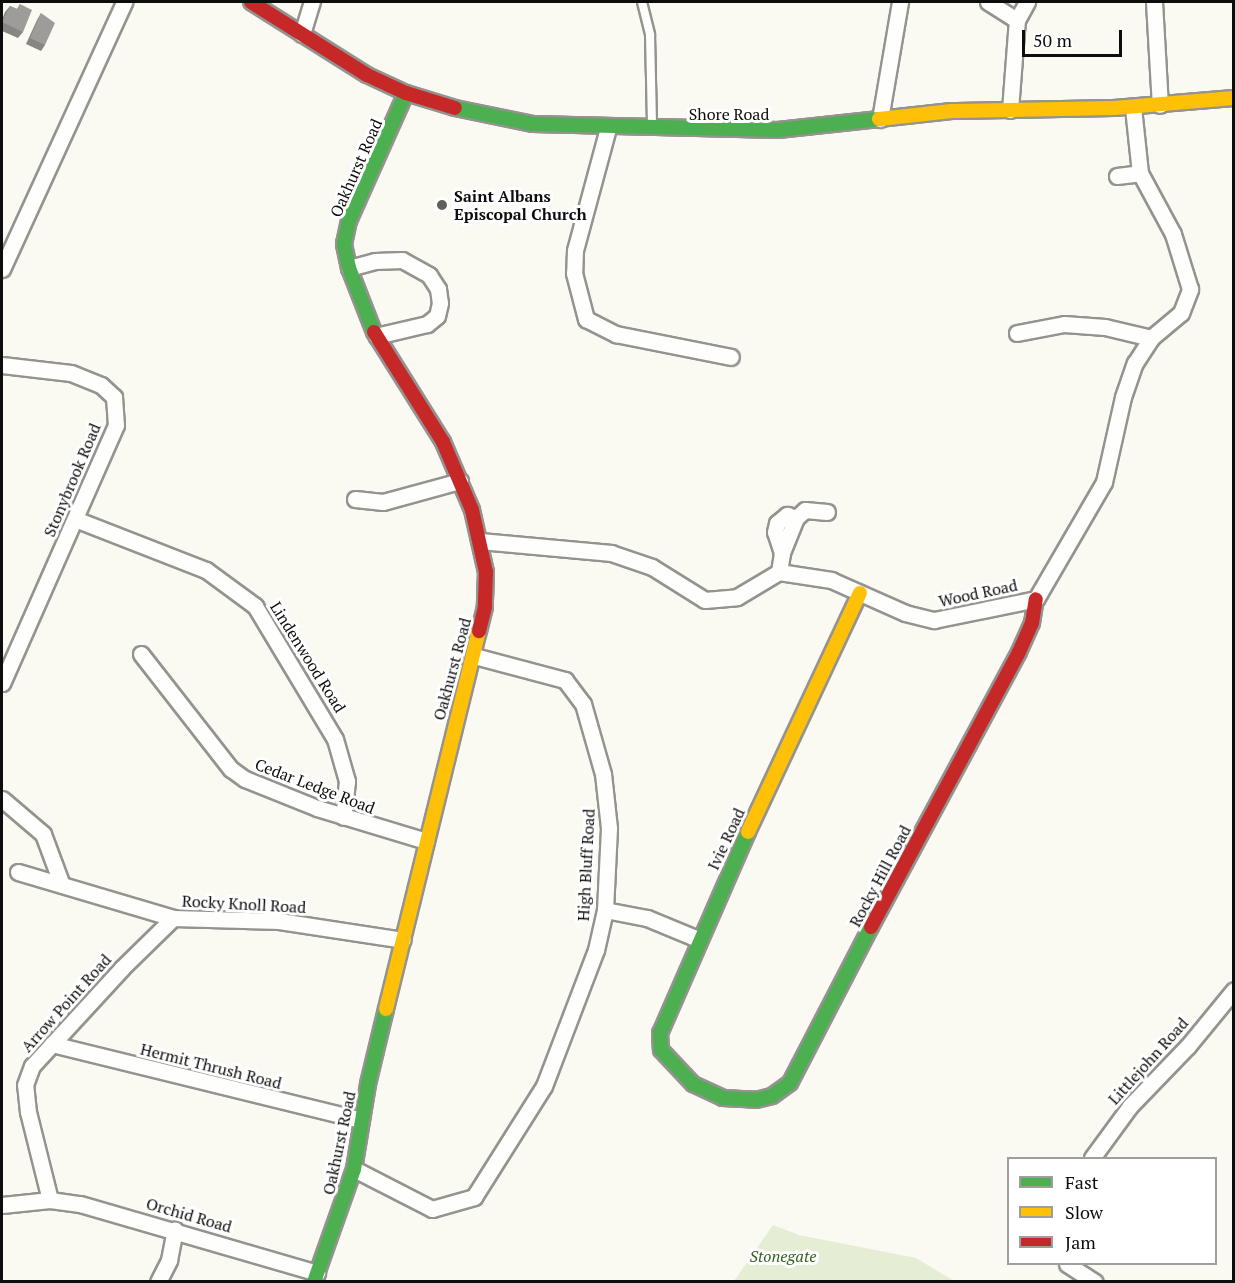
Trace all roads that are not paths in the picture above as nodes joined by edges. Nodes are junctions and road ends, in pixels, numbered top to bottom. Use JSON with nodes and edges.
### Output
{"nodes":[{"id":1,"x":124,"y":2,"type":"edge"},
{"id":2,"x":251,"y":2,"type":"edge"},
{"id":3,"x":312,"y":2,"type":"edge"},
{"id":4,"x":642,"y":2,"type":"edge"},
{"id":5,"x":900,"y":2,"type":"edge"},
{"id":6,"x":988,"y":2,"type":"edge"},
{"id":7,"x":1027,"y":2,"type":"edge"},
{"id":8,"x":1154,"y":2,"type":"edge"},
{"id":9,"x":1017,"y":20,"type":"junction"},
{"id":10,"x":302,"y":34,"type":"junction"},
{"id":11,"x":406,"y":93,"type":"junction"},
{"id":12,"x":1233,"y":98,"type":"edge"},
{"id":13,"x":1160,"y":105,"type":"junction"},
{"id":14,"x":1133,"y":107,"type":"junction"},
{"id":15,"x":1010,"y":110,"type":"junction"},
{"id":16,"x":880,"y":119,"type":"junction"},
{"id":17,"x":608,"y":128,"type":"junction"},
{"id":18,"x":652,"y":129,"type":"junction"},
{"id":19,"x":1140,"y":172,"type":"junction"},
{"id":20,"x":1117,"y":176,"type":"dead end"},
{"id":21,"x":349,"y":268,"type":"junction"},
{"id":22,"x":2,"y":269,"type":"edge"},
{"id":23,"x":1017,"y":333,"type":"dead end"},
{"id":24,"x":376,"y":336,"type":"junction"},
{"id":25,"x":1151,"y":338,"type":"junction"},
{"id":26,"x":731,"y":357,"type":"dead end"},
{"id":27,"x":2,"y":364,"type":"edge"},
{"id":28,"x":460,"y":481,"type":"junction"},
{"id":29,"x":355,"y":499,"type":"dead end"},
{"id":30,"x":827,"y":512,"type":"dead end"},
{"id":31,"x":75,"y":519,"type":"junction"},
{"id":32,"x":480,"y":541,"type":"junction"},
{"id":33,"x":779,"y":572,"type":"junction"},
{"id":34,"x":860,"y":593,"type":"junction"},
{"id":35,"x":1036,"y":599,"type":"junction"},
{"id":36,"x":141,"y":654,"type":"dead end"},
{"id":37,"x":474,"y":656,"type":"junction"},
{"id":38,"x":2,"y":683,"type":"edge"},
{"id":39,"x":2,"y":799,"type":"edge"},
{"id":40,"x":343,"y":817,"type":"junction"},
{"id":41,"x":426,"y":841,"type":"junction"},
{"id":42,"x":18,"y":872,"type":"dead end"},
{"id":43,"x":62,"y":885,"type":"junction"},
{"id":44,"x":605,"y":910,"type":"junction"},
{"id":45,"x":173,"y":918,"type":"junction"},
{"id":46,"x":698,"y":939,"type":"junction"},
{"id":47,"x":403,"y":940,"type":"junction"},
{"id":48,"x":1233,"y":990,"type":"edge"},
{"id":49,"x":52,"y":1044,"type":"junction"},
{"id":50,"x":703,"y":1090,"type":"joint"},
{"id":51,"x":362,"y":1120,"type":"junction"},
{"id":52,"x":1093,"y":1157,"type":"edge"},
{"id":53,"x":354,"y":1169,"type":"junction"},
{"id":54,"x":50,"y":1200,"type":"junction"},
{"id":55,"x":2,"y":1205,"type":"edge"},
{"id":56,"x":175,"y":1230,"type":"junction"},
{"id":57,"x":1070,"y":1265,"type":"edge"},
{"id":58,"x":315,"y":1277,"type":"edge"},
{"id":59,"x":158,"y":1281,"type":"edge"},
{"id":60,"x":1095,"y":1281,"type":"edge"}],
"edges":[{"from":1,"to":22,"type":"street"},
{"from":2,"to":10,"type":"street","name":"Shore Road"},
{"from":3,"to":10,"type":"street"},
{"from":4,"to":18,"type":"lane"},
{"from":5,"to":16,"type":"street"},
{"from":6,"to":9,"type":"street"},
{"from":7,"to":9,"type":"street"},
{"from":8,"to":13,"type":"street"},
{"from":9,"to":15,"type":"street"},
{"from":10,"to":11,"type":"street","name":"Shore Road"},
{"from":11,"to":17,"type":"street","name":"Shore Road"},
{"from":11,"to":21,"type":"street","name":"Oakhurst Road"},
{"from":12,"to":13,"type":"street","name":"Shore Road"},
{"from":13,"to":14,"type":"street","name":"Shore Road"},
{"from":14,"to":15,"type":"street","name":"Shore Road"},
{"from":14,"to":19,"type":"street","name":"Wood Road"},
{"from":15,"to":16,"type":"street","name":"Shore Road"},
{"from":16,"to":18,"type":"street","name":"Shore Road"},
{"from":17,"to":18,"type":"street","name":"Shore Road"},
{"from":17,"to":26,"type":"street"},
{"from":19,"to":20,"type":"street"},
{"from":19,"to":25,"type":"street","name":"Wood Road"},
{"from":21,"to":24,"type":"street","name":"Oakhurst Road"},
{"from":21,"to":24,"type":"street"},
{"from":23,"to":25,"type":"street"},
{"from":24,"to":28,"type":"street","name":"Oakhurst Road"},
{"from":25,"to":35,"type":"street","name":"Wood Road"},
{"from":27,"to":31,"type":"street","name":"Stonybrook Road"},
{"from":28,"to":29,"type":"street"},
{"from":28,"to":32,"type":"street","name":"Oakhurst Road"},
{"from":30,"to":33,"type":"street"},
{"from":31,"to":38,"type":"street","name":"Stonybrook Road"},
{"from":31,"to":40,"type":"street","name":"Lindenwood Road"},
{"from":32,"to":33,"type":"street"},
{"from":32,"to":37,"type":"street","name":"Oakhurst Road"},
{"from":33,"to":34,"type":"street","name":"Wood Road"},
{"from":34,"to":35,"type":"street","name":"Wood Road"},
{"from":34,"to":46,"type":"street","name":"Ivie Road"},
{"from":35,"to":50,"type":"street","name":"Rocky Hill Road"},
{"from":36,"to":40,"type":"street","name":"Cedar Ledge Road"},
{"from":37,"to":41,"type":"street","name":"Oakhurst Road"},
{"from":37,"to":44,"type":"street","name":"High Bluff Road"},
{"from":39,"to":43,"type":"street"},
{"from":40,"to":41,"type":"street","name":"Cedar Ledge Road"},
{"from":41,"to":47,"type":"street","name":"Oakhurst Road"},
{"from":42,"to":43,"type":"street","name":"Rocky Knoll Road"},
{"from":43,"to":45,"type":"street","name":"Rocky Knoll Road"},
{"from":44,"to":46,"type":"street"},
{"from":44,"to":53,"type":"street","name":"High Bluff Road"},
{"from":45,"to":47,"type":"street","name":"Rocky Knoll Road"},
{"from":45,"to":49,"type":"street","name":"Arrow Point Road"},
{"from":46,"to":50,"type":"street","name":"Ivie Road"},
{"from":47,"to":51,"type":"street","name":"Oakhurst Road"},
{"from":48,"to":52,"type":"street","name":"Littlejohn Road"},
{"from":49,"to":51,"type":"street","name":"Hermit Thrush Road"},
{"from":49,"to":54,"type":"street","name":"Arrow Point Road"},
{"from":51,"to":53,"type":"street","name":"Oakhurst Road"},
{"from":53,"to":58,"type":"street","name":"Oakhurst Road"},
{"from":54,"to":55,"type":"street","name":"Orchid Road"},
{"from":54,"to":56,"type":"street","name":"Orchid Road"},
{"from":56,"to":58,"type":"street","name":"Orchid Road"},
{"from":56,"to":59,"type":"street"},
{"from":57,"to":60,"type":"street"}]}
